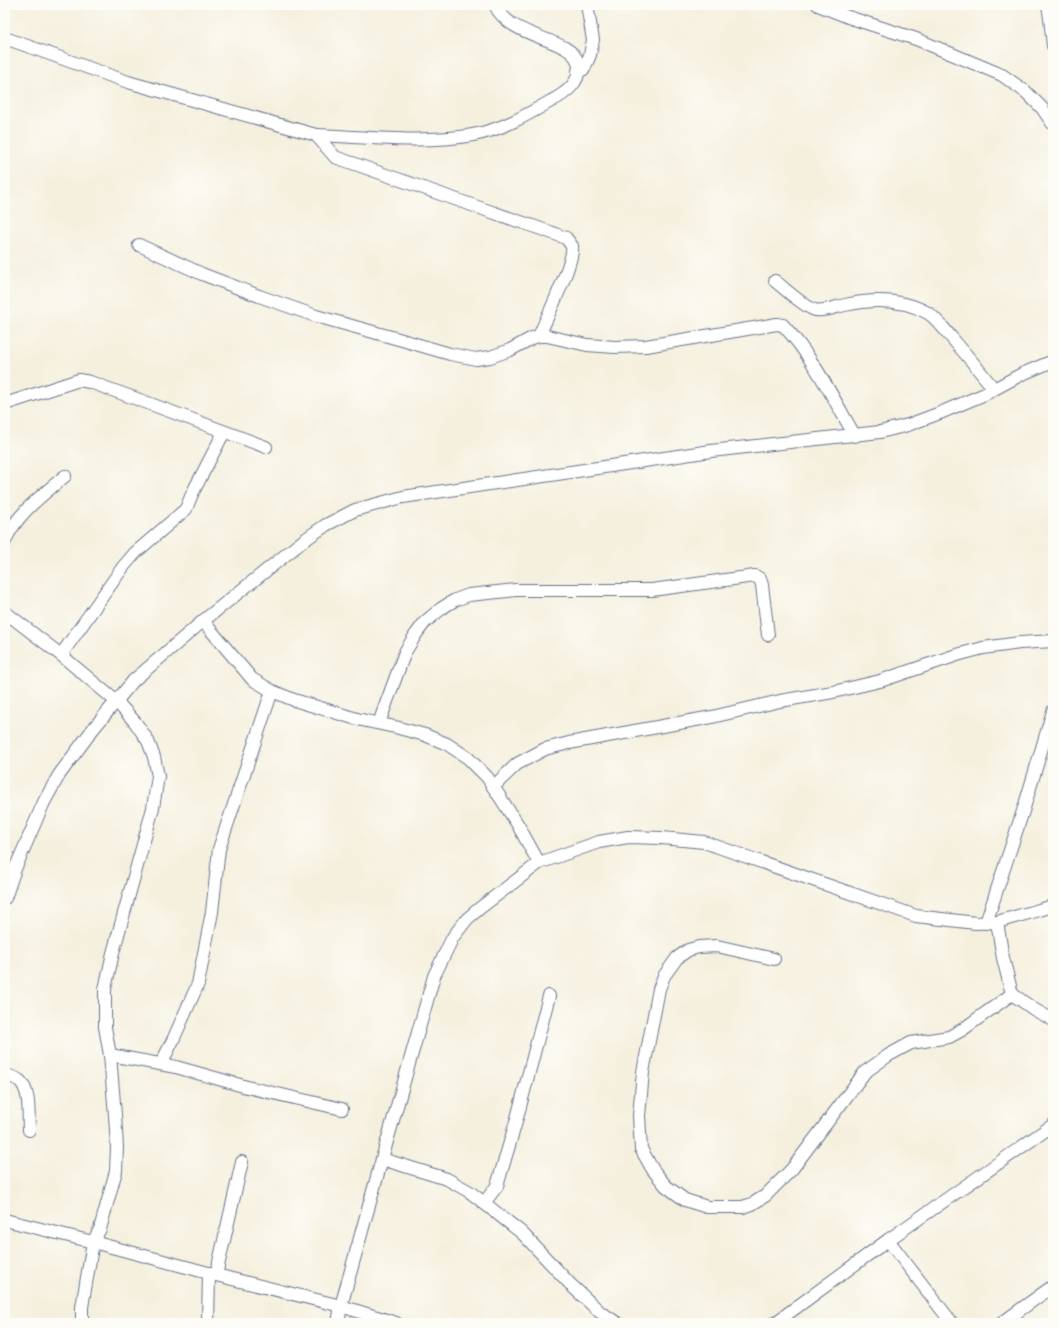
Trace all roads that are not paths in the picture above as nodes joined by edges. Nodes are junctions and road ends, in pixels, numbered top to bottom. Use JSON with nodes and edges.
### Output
{"nodes":[{"id":1,"x":495,"y":5,"type":"edge"},
{"id":2,"x":587,"y":5,"type":"edge"},
{"id":3,"x":818,"y":5,"type":"edge"},
{"id":4,"x":1048,"y":5,"type":"edge"},
{"id":5,"x":5,"y":38,"type":"edge"},
{"id":6,"x":1053,"y":46,"type":"edge"},
{"id":7,"x":578,"y":71,"type":"junction"},
{"id":8,"x":1053,"y":118,"type":"edge"},
{"id":9,"x":1053,"y":124,"type":"edge"},
{"id":10,"x":316,"y":134,"type":"junction"},
{"id":11,"x":139,"y":245,"type":"dead end"},
{"id":12,"x":776,"y":281,"type":"dead end"},
{"id":13,"x":539,"y":336,"type":"junction"},
{"id":14,"x":1053,"y":361,"type":"edge"},
{"id":15,"x":994,"y":389,"type":"junction"},
{"id":16,"x":5,"y":404,"type":"edge"},
{"id":17,"x":224,"y":432,"type":"junction"},
{"id":18,"x":856,"y":436,"type":"junction"},
{"id":19,"x":266,"y":447,"type":"dead end"},
{"id":20,"x":65,"y":476,"type":"dead end"},
{"id":21,"x":5,"y":541,"type":"edge"},
{"id":22,"x":5,"y":612,"type":"edge"},
{"id":23,"x":202,"y":621,"type":"junction"},
{"id":24,"x":768,"y":635,"type":"dead end"},
{"id":25,"x":1053,"y":640,"type":"edge"},
{"id":26,"x":61,"y":655,"type":"junction"},
{"id":27,"x":272,"y":691,"type":"junction"},
{"id":28,"x":117,"y":702,"type":"junction"},
{"id":29,"x":1053,"y":711,"type":"edge"},
{"id":30,"x":379,"y":723,"type":"junction"},
{"id":31,"x":493,"y":786,"type":"junction"},
{"id":32,"x":539,"y":863,"type":"junction"},
{"id":33,"x":10,"y":867,"type":"edge"},
{"id":34,"x":5,"y":898,"type":"edge"},
{"id":35,"x":1053,"y":906,"type":"edge"},
{"id":36,"x":992,"y":923,"type":"junction"},
{"id":37,"x":774,"y":959,"type":"dead end"},
{"id":38,"x":1012,"y":994,"type":"junction"},
{"id":39,"x":549,"y":996,"type":"dead end"},
{"id":40,"x":1053,"y":1020,"type":"edge"},
{"id":41,"x":110,"y":1055,"type":"junction"},
{"id":42,"x":161,"y":1064,"type":"junction"},
{"id":43,"x":5,"y":1075,"type":"edge"},
{"id":44,"x":342,"y":1109,"type":"dead end"},
{"id":45,"x":1053,"y":1125,"type":"edge"},
{"id":46,"x":29,"y":1130,"type":"dead end"},
{"id":47,"x":382,"y":1159,"type":"junction"},
{"id":48,"x":242,"y":1162,"type":"dead end"},
{"id":49,"x":484,"y":1203,"type":"junction"},
{"id":50,"x":5,"y":1220,"type":"edge"},
{"id":51,"x":888,"y":1240,"type":"junction"},
{"id":52,"x":93,"y":1242,"type":"junction"},
{"id":53,"x":213,"y":1274,"type":"junction"},
{"id":54,"x":1053,"y":1286,"type":"edge"},
{"id":55,"x":341,"y":1306,"type":"junction"},
{"id":56,"x":82,"y":1323,"type":"edge"},
{"id":57,"x":208,"y":1323,"type":"edge"},
{"id":58,"x":338,"y":1323,"type":"edge"},
{"id":59,"x":396,"y":1323,"type":"edge"},
{"id":60,"x":617,"y":1323,"type":"edge"},
{"id":61,"x":775,"y":1323,"type":"edge"},
{"id":62,"x":952,"y":1323,"type":"edge"},
{"id":63,"x":1002,"y":1323,"type":"edge"}],
"edges":[{"from":1,"to":7,"type":"street"},
{"from":2,"to":7,"type":"street"},
{"from":3,"to":9,"type":"street"},
{"from":4,"to":6,"type":"street"},
{"from":5,"to":10,"type":"street"},
{"from":7,"to":10,"type":"street"},
{"from":8,"to":9,"type":"street"},
{"from":10,"to":13,"type":"street"},
{"from":11,"to":13,"type":"street"},
{"from":12,"to":15,"type":"street"},
{"from":13,"to":18,"type":"street"},
{"from":14,"to":15,"type":"street"},
{"from":15,"to":18,"type":"street"},
{"from":16,"to":17,"type":"street"},
{"from":17,"to":19,"type":"street"},
{"from":17,"to":26,"type":"street"},
{"from":18,"to":23,"type":"street"},
{"from":20,"to":21,"type":"street"},
{"from":22,"to":26,"type":"street"},
{"from":23,"to":27,"type":"street"},
{"from":23,"to":28,"type":"street"},
{"from":24,"to":30,"type":"street"},
{"from":25,"to":31,"type":"street"},
{"from":26,"to":28,"type":"street"},
{"from":27,"to":30,"type":"street"},
{"from":27,"to":42,"type":"street"},
{"from":28,"to":33,"type":"street"},
{"from":28,"to":41,"type":"street"},
{"from":29,"to":36,"type":"street"},
{"from":30,"to":31,"type":"street"},
{"from":31,"to":32,"type":"street"},
{"from":32,"to":36,"type":"street"},
{"from":32,"to":47,"type":"street"},
{"from":33,"to":34,"type":"street"},
{"from":35,"to":36,"type":"street"},
{"from":36,"to":38,"type":"street"},
{"from":37,"to":38,"type":"street"},
{"from":38,"to":40,"type":"street"},
{"from":39,"to":49,"type":"street"},
{"from":41,"to":42,"type":"street"},
{"from":41,"to":52,"type":"street"},
{"from":42,"to":44,"type":"street"},
{"from":43,"to":46,"type":"street"},
{"from":45,"to":51,"type":"street"},
{"from":47,"to":49,"type":"street"},
{"from":47,"to":55,"type":"street"},
{"from":48,"to":53,"type":"street"},
{"from":49,"to":60,"type":"street"},
{"from":50,"to":52,"type":"street"},
{"from":51,"to":61,"type":"street"},
{"from":51,"to":62,"type":"street"},
{"from":52,"to":53,"type":"street"},
{"from":52,"to":56,"type":"street"},
{"from":53,"to":55,"type":"street"},
{"from":53,"to":57,"type":"street"},
{"from":54,"to":63,"type":"street"},
{"from":55,"to":58,"type":"street"},
{"from":55,"to":59,"type":"street"}]}
